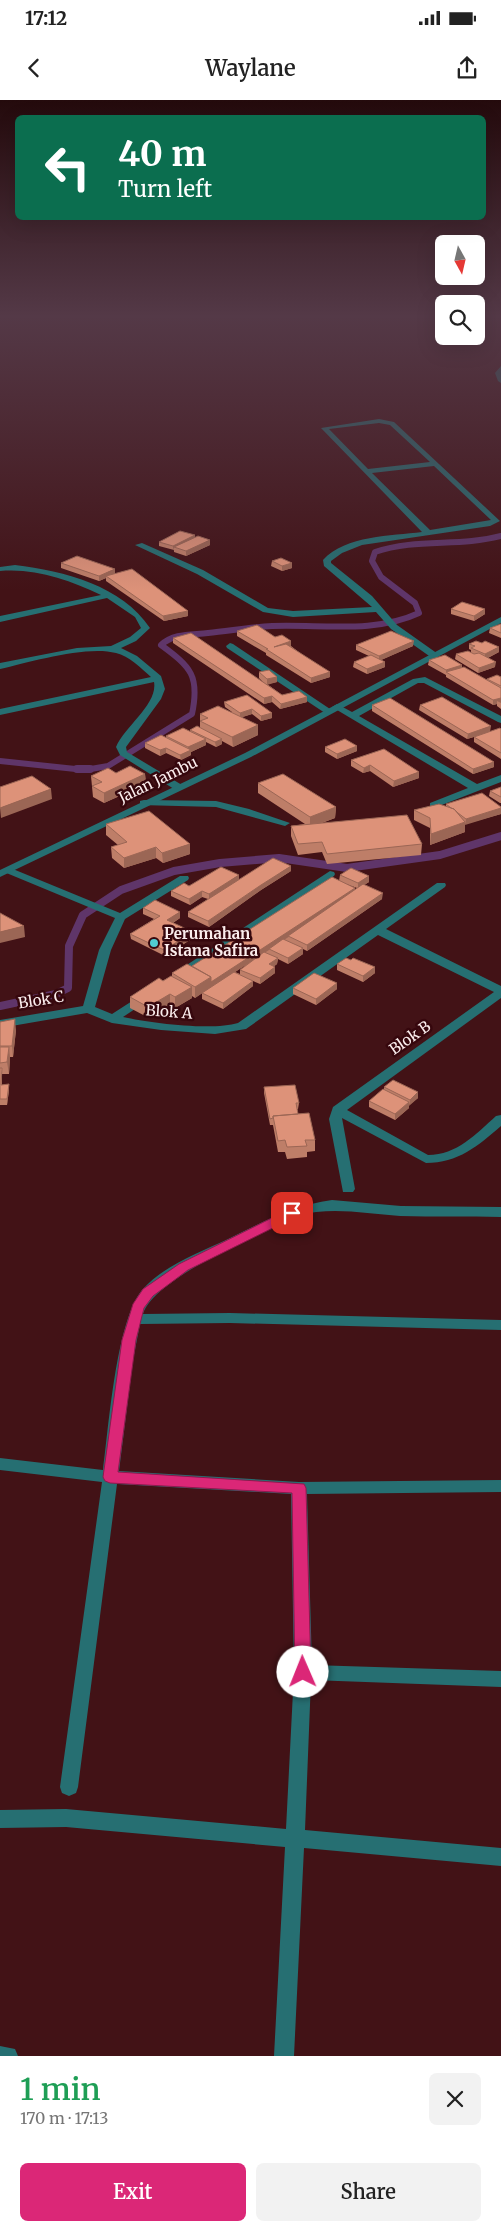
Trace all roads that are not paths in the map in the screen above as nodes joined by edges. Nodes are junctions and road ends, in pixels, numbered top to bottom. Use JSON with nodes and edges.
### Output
{"nodes":[{"id":1,"x":434,"y":464,"type":"junction"},
{"id":2,"x":368,"y":472,"type":"junction"},
{"id":3,"x":427,"y":532,"type":"junction"},
{"id":4,"x":139,"y":545,"type":"dead end"},
{"id":5,"x":0,"y":569,"type":"edge"},
{"id":6,"x":111,"y":595,"type":"junction"},
{"id":7,"x":378,"y":609,"type":"junction"},
{"id":8,"x":0,"y":619,"type":"edge"},
{"id":9,"x":501,"y":620,"type":"edge"},
{"id":10,"x":230,"y":646,"type":"dead end"},
{"id":11,"x":112,"y":648,"type":"junction"},
{"id":12,"x":435,"y":656,"type":"junction"},
{"id":13,"x":0,"y":666,"type":"edge"},
{"id":14,"x":158,"y":678,"type":"junction"},
{"id":15,"x":332,"y":709,"type":"junction"},
{"id":16,"x":0,"y":712,"type":"edge"},
{"id":17,"x":352,"y":716,"type":"junction"},
{"id":18,"x":501,"y":720,"type":"edge"},
{"id":19,"x":501,"y":778,"type":"edge"},
{"id":20,"x":178,"y":786,"type":"junction"},
{"id":21,"x":476,"y":788,"type":"junction"},
{"id":22,"x":144,"y":803,"type":"junction"},
{"id":23,"x":434,"y":805,"type":"edge"},
{"id":24,"x":285,"y":823,"type":"dead end"},
{"id":25,"x":4,"y":872,"type":"edge"},
{"id":26,"x":330,"y":874,"type":"dead end"},
{"id":27,"x":184,"y":878,"type":"dead end"},
{"id":28,"x":441,"y":885,"type":"dead end"},
{"id":29,"x":121,"y":917,"type":"junction"},
{"id":30,"x":378,"y":930,"type":"junction"},
{"id":31,"x":169,"y":981,"type":"edge"},
{"id":32,"x":152,"y":992,"type":"edge"},
{"id":33,"x":501,"y":992,"type":"edge"},
{"id":34,"x":88,"y":1009,"type":"junction"},
{"id":35,"x":112,"y":1018,"type":"junction"},
{"id":36,"x":0,"y":1024,"type":"edge"},
{"id":37,"x":338,"y":1110,"type":"junction"},
{"id":38,"x":501,"y":1120,"type":"edge"},
{"id":39,"x":348,"y":1189,"type":"dead end"},
{"id":40,"x":501,"y":1212,"type":"edge"},
{"id":41,"x":134,"y":1319,"type":"junction"},
{"id":42,"x":501,"y":1325,"type":"edge"},
{"id":43,"x":0,"y":1464,"type":"edge"},
{"id":44,"x":110,"y":1477,"type":"junction"},
{"id":45,"x":501,"y":1486,"type":"edge"},
{"id":46,"x":299,"y":1488,"type":"junction"},
{"id":47,"x":303,"y":1672,"type":"junction"},
{"id":48,"x":501,"y":1679,"type":"edge"},
{"id":49,"x":70,"y":1787,"type":"dead end"},
{"id":50,"x":0,"y":1819,"type":"edge"},
{"id":51,"x":296,"y":1840,"type":"junction"},
{"id":52,"x":501,"y":1857,"type":"edge"},
{"id":53,"x":0,"y":2056,"type":"edge"},
{"id":54,"x":8,"y":2056,"type":"edge"},
{"id":55,"x":284,"y":2056,"type":"edge"}],
"edges":[{"from":1,"to":2,"type":"street"},
{"from":1,"to":2,"type":"street"},
{"from":1,"to":3,"type":"street"},
{"from":2,"to":3,"type":"street"},
{"from":3,"to":7,"type":"street"},
{"from":4,"to":7,"type":"street"},
{"from":5,"to":6,"type":"street"},
{"from":6,"to":8,"type":"street"},
{"from":6,"to":11,"type":"street"},
{"from":7,"to":12,"type":"street"},
{"from":9,"to":12,"type":"street","name":"Jalan Jambu"},
{"from":10,"to":15,"type":"street"},
{"from":11,"to":13,"type":"street"},
{"from":11,"to":14,"type":"street"},
{"from":12,"to":15,"type":"street","name":"Jalan Jambu"},
{"from":14,"to":16,"type":"street"},
{"from":14,"to":20,"type":"street"},
{"from":15,"to":17,"type":"street"},
{"from":15,"to":20,"type":"street","name":"Jalan Jambu"},
{"from":17,"to":18,"type":"street"},
{"from":17,"to":21,"type":"street"},
{"from":19,"to":21,"type":"street"},
{"from":20,"to":22,"type":"street","name":"Jalan Jambu"},
{"from":21,"to":23,"type":"street"},
{"from":22,"to":24,"type":"street"},
{"from":22,"to":25,"type":"street","name":"Jalan Jambu"},
{"from":25,"to":29,"type":"street"},
{"from":26,"to":31,"type":"street","name":"Blok A"},
{"from":27,"to":29,"type":"street"},
{"from":28,"to":30,"type":"street","name":"Blok A"},
{"from":29,"to":34,"type":"street"},
{"from":30,"to":33,"type":"street","name":"Blok B"},
{"from":30,"to":35,"type":"street","name":"Blok A"},
{"from":32,"to":35,"type":"street","name":"Blok A"},
{"from":33,"to":37,"type":"street","name":"Blok B"},
{"from":34,"to":35,"type":"street"},
{"from":34,"to":36,"type":"street","name":"Blok C"},
{"from":37,"to":38,"type":"street"},
{"from":37,"to":39,"type":"street"},
{"from":40,"to":41,"type":"street"},
{"from":41,"to":42,"type":"street"},
{"from":41,"to":44,"type":"street"},
{"from":43,"to":44,"type":"street"},
{"from":44,"to":46,"type":"street"},
{"from":44,"to":49,"type":"street"},
{"from":45,"to":46,"type":"street"},
{"from":46,"to":47,"type":"street"},
{"from":47,"to":48,"type":"street"},
{"from":47,"to":51,"type":"street"},
{"from":50,"to":51,"type":"street"},
{"from":51,"to":52,"type":"street"},
{"from":51,"to":55,"type":"street"},
{"from":53,"to":54,"type":"street"}]}
